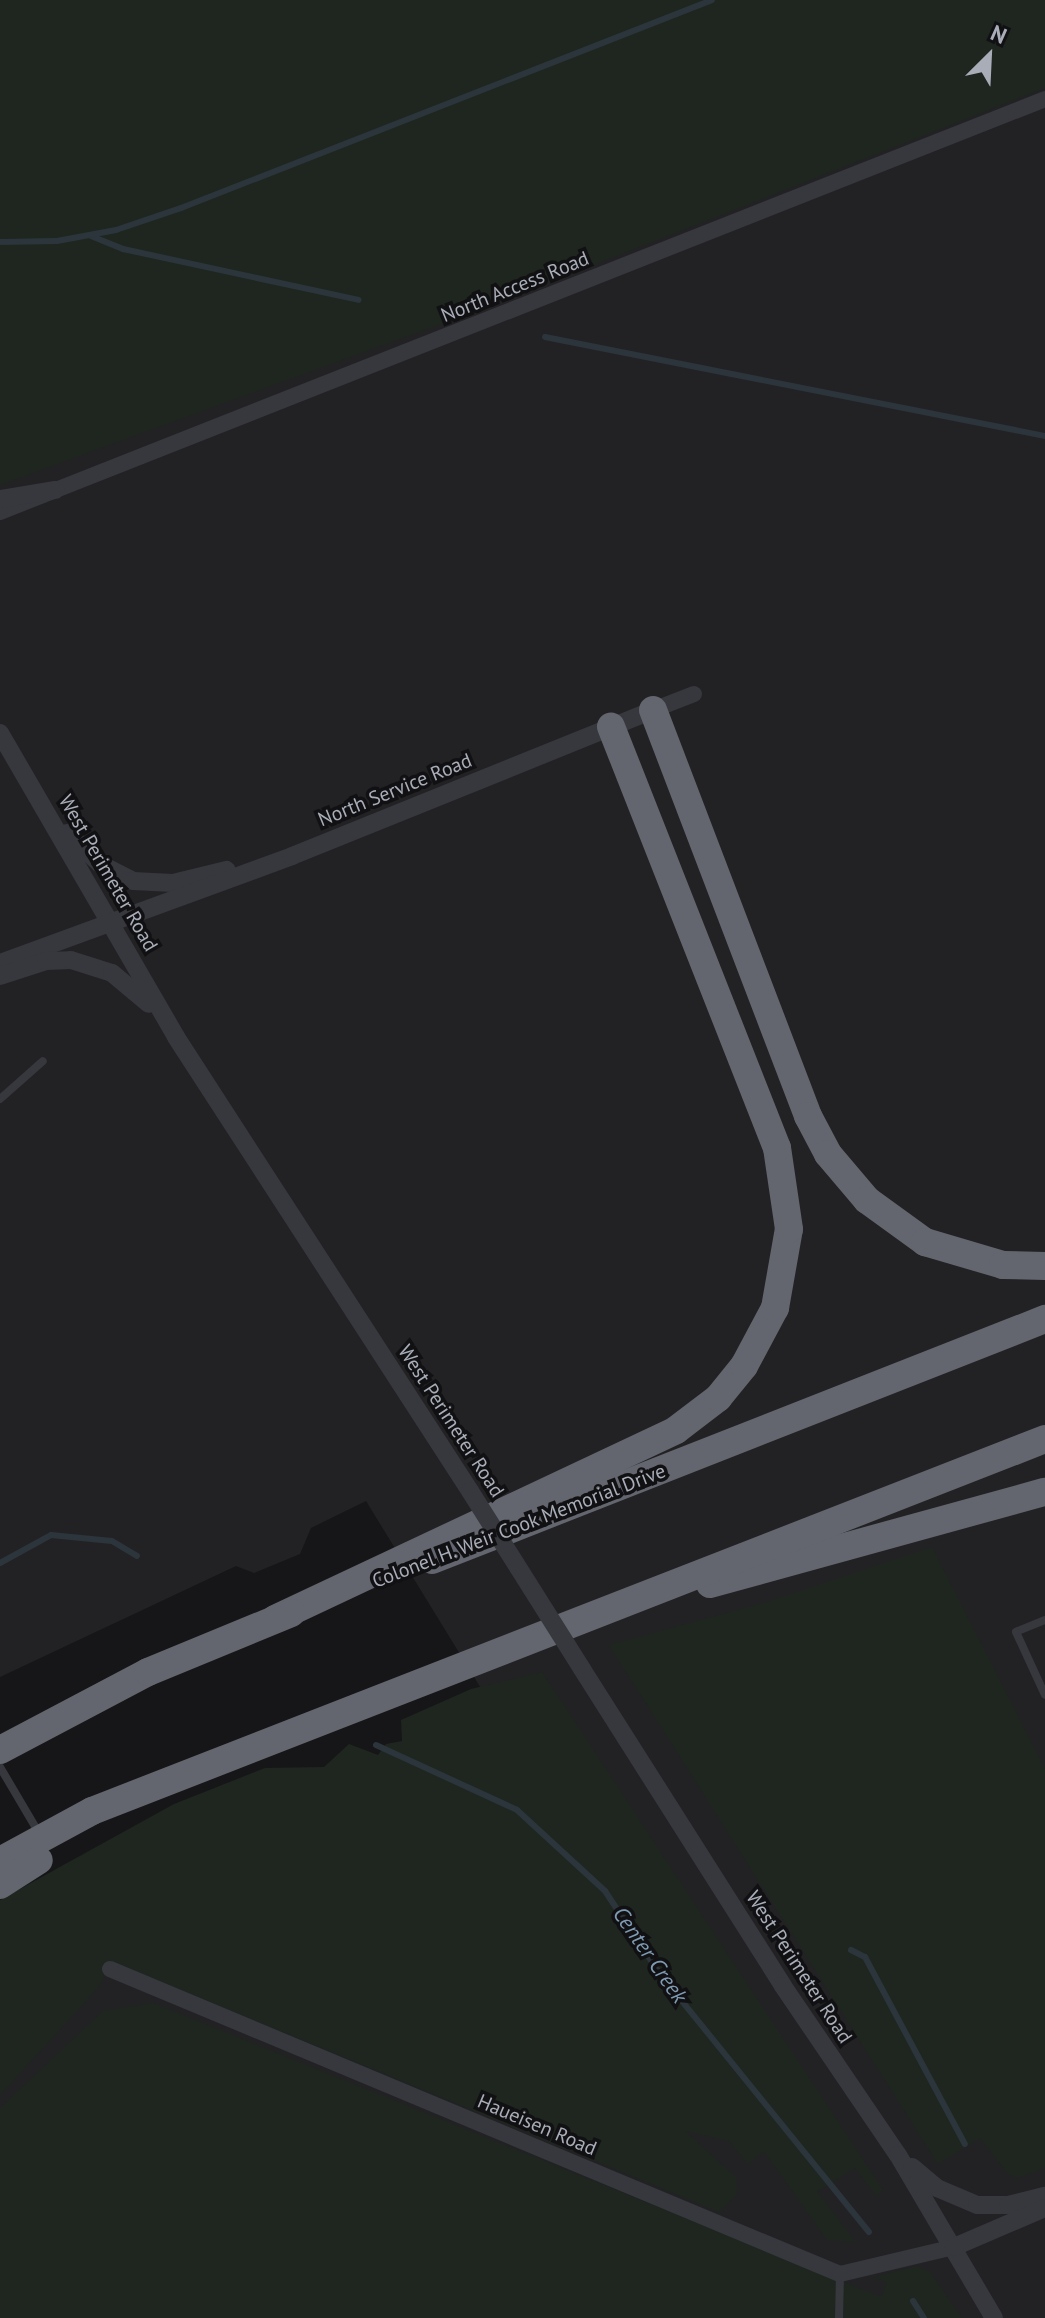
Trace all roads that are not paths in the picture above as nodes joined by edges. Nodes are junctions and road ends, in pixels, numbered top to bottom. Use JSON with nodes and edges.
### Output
{"nodes":[{"id":1,"x":1045,"y":99,"type":"edge"},
{"id":2,"x":55,"y":490,"type":"junction"},
{"id":3,"x":0,"y":499,"type":"edge"},
{"id":4,"x":0,"y":512,"type":"edge"},
{"id":5,"x":694,"y":694,"type":"dead end"},
{"id":6,"x":653,"y":710,"type":"junction"},
{"id":7,"x":611,"y":726,"type":"junction"},
{"id":8,"x":0,"y":733,"type":"edge"},
{"id":9,"x":51,"y":816,"type":"junction"},
{"id":10,"x":292,"y":856,"type":"junction"},
{"id":11,"x":111,"y":924,"type":"junction"},
{"id":12,"x":0,"y":963,"type":"edge"},
{"id":13,"x":0,"y":976,"type":"edge"},
{"id":14,"x":176,"y":1037,"type":"junction"},
{"id":15,"x":43,"y":1061,"type":"dead end"},
{"id":16,"x":0,"y":1099,"type":"edge"},
{"id":17,"x":1045,"y":1266,"type":"edge"},
{"id":18,"x":1045,"y":1319,"type":"edge"},
{"id":19,"x":1045,"y":1439,"type":"edge"},
{"id":20,"x":1045,"y":1492,"type":"edge"},
{"id":21,"x":612,"y":1607,"type":"junction"},
{"id":22,"x":275,"y":1619,"type":"junction"},
{"id":23,"x":1045,"y":1620,"type":"edge"},
{"id":24,"x":1045,"y":1695,"type":"edge"},
{"id":25,"x":263,"y":1744,"type":"junction"},
{"id":26,"x":0,"y":1750,"type":"edge"},
{"id":27,"x":0,"y":1767,"type":"edge"},
{"id":28,"x":42,"y":1837,"type":"junction"},
{"id":29,"x":0,"y":1861,"type":"edge"},
{"id":30,"x":0,"y":1885,"type":"edge"},
{"id":31,"x":110,"y":1969,"type":"dead end"},
{"id":32,"x":898,"y":2155,"type":"junction"},
{"id":33,"x":1045,"y":2196,"type":"edge"},
{"id":34,"x":1045,"y":2208,"type":"edge"},
{"id":35,"x":954,"y":2247,"type":"junction"},
{"id":36,"x":840,"y":2274,"type":"junction"},
{"id":37,"x":839,"y":2318,"type":"edge"},
{"id":38,"x":994,"y":2318,"type":"edge"}],
"edges":[{"from":1,"to":2,"type":"street","name":"North Access Road"},
{"from":2,"to":3,"type":"street"},
{"from":2,"to":4,"type":"street","name":"North Access Road"},
{"from":5,"to":6,"type":"street","name":"North Service Road"},
{"from":6,"to":7,"type":"street","name":"North Service Road"},
{"from":6,"to":17,"type":"highway"},
{"from":7,"to":10,"type":"street","name":"North Service Road"},
{"from":7,"to":22,"type":"highway"},
{"from":8,"to":9,"type":"street","name":"West Perimeter Road"},
{"from":9,"to":10,"type":"street"},
{"from":9,"to":11,"type":"street","name":"West Perimeter Road"},
{"from":10,"to":11,"type":"street","name":"North Service Road"},
{"from":11,"to":12,"type":"street","name":"North Service Road"},
{"from":11,"to":14,"type":"street","name":"West Perimeter Road"},
{"from":13,"to":14,"type":"street"},
{"from":14,"to":32,"type":"street","name":"West Perimeter Road","bridge":true},
{"from":15,"to":16,"type":"lane"},
{"from":18,"to":22,"type":"highway","name":"Colonel H. Weir Cook Memorial Drive"},
{"from":19,"to":21,"type":"highway"},
{"from":20,"to":21,"type":"highway"},
{"from":21,"to":25,"type":"highway"},
{"from":22,"to":26,"type":"highway","name":"Colonel H. Weir Cook Memorial Drive"},
{"from":23,"to":24,"type":"lane"},
{"from":25,"to":28,"type":"highway"},
{"from":25,"to":30,"type":"highway"},
{"from":27,"to":28,"type":"lane"},
{"from":28,"to":29,"type":"highway"},
{"from":31,"to":36,"type":"street","name":"Haueisen Road"},
{"from":32,"to":33,"type":"street"},
{"from":32,"to":35,"type":"street","name":"West Perimeter Road"},
{"from":34,"to":35,"type":"street"},
{"from":35,"to":36,"type":"street"},
{"from":35,"to":38,"type":"street","name":"West Perimeter Road"},
{"from":36,"to":37,"type":"lane"}]}
